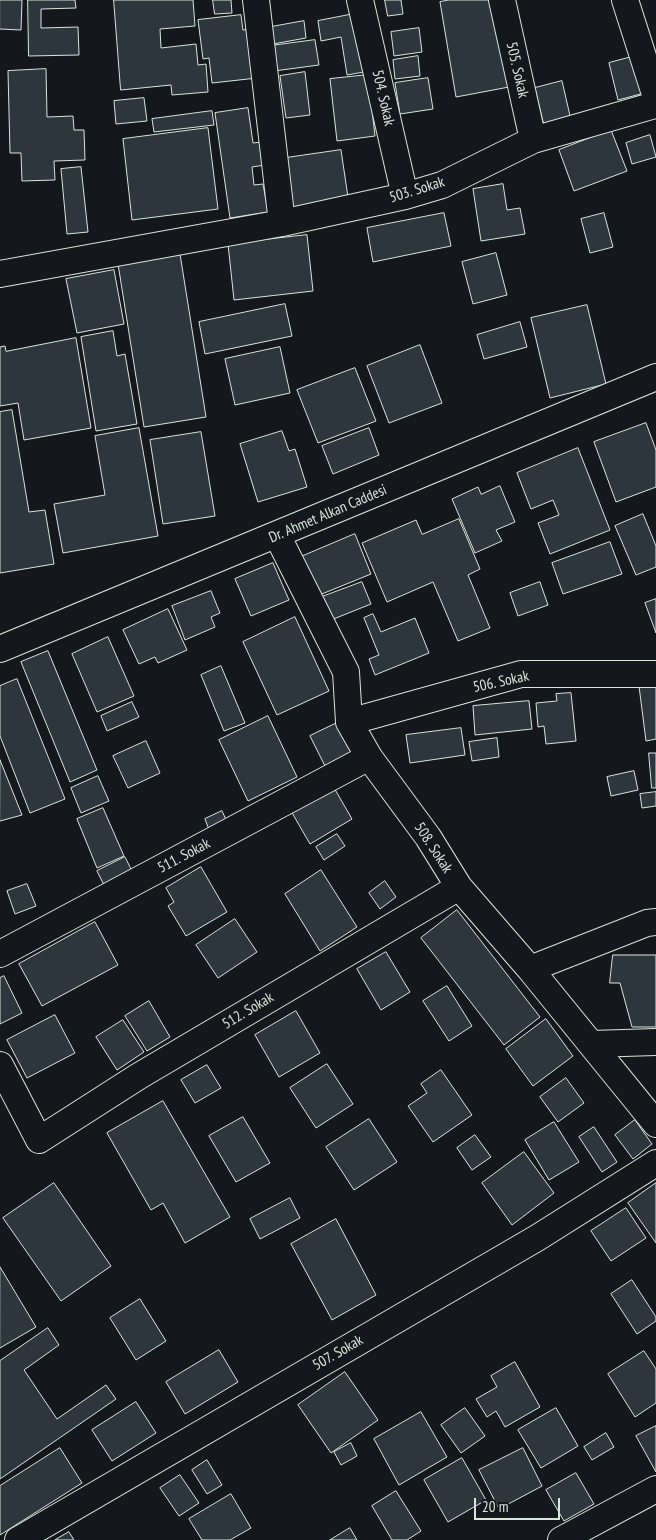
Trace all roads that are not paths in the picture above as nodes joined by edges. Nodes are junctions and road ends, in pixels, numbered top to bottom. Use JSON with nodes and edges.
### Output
{"nodes":[{"id":1,"x":256,"y":0,"type":"edge"},
{"id":2,"x":360,"y":0,"type":"edge"},
{"id":3,"x":502,"y":0,"type":"edge"},
{"id":4,"x":625,"y":0,"type":"edge"},
{"id":5,"x":533,"y":140,"type":"junction"},
{"id":6,"x":405,"y":196,"type":"junction"},
{"id":7,"x":282,"y":223,"type":"junction"},
{"id":8,"x":0,"y":274,"type":"edge"},
{"id":9,"x":656,"y":377,"type":"edge"},
{"id":10,"x":277,"y":535,"type":"junction"},
{"id":11,"x":0,"y":649,"type":"edge"},
{"id":12,"x":656,"y":674,"type":"edge"},
{"id":13,"x":350,"y":722,"type":"junction"},
{"id":14,"x":369,"y":757,"type":"junction"},
{"id":15,"x":459,"y":886,"type":"junction"},
{"id":16,"x":656,"y":922,"type":"edge"},
{"id":17,"x":0,"y":954,"type":"edge"},
{"id":18,"x":530,"y":969,"type":"junction"},
{"id":19,"x":656,"y":1042,"type":"edge"},
{"id":20,"x":591,"y":1044,"type":"junction"},
{"id":21,"x":0,"y":1065,"type":"edge"},
{"id":22,"x":656,"y":1124,"type":"edge"},
{"id":23,"x":656,"y":1162,"type":"edge"},
{"id":24,"x":656,"y":1489,"type":"edge"},
{"id":25,"x":18,"y":1540,"type":"edge"},
{"id":26,"x":562,"y":1540,"type":"edge"}],
"edges":[{"from":1,"to":7,"type":"street"},
{"from":2,"to":6,"type":"street","name":"504. Sokak"},
{"from":3,"to":5,"type":"street","name":"505. Sokak"},
{"from":4,"to":5,"type":"street","name":"503. Sokak"},
{"from":5,"to":6,"type":"street","name":"503. Sokak"},
{"from":6,"to":7,"type":"street","name":"503. Sokak"},
{"from":7,"to":8,"type":"street","name":"503. Sokak"},
{"from":9,"to":10,"type":"street","name":"Dr. Ahmet Alkan Caddesi"},
{"from":10,"to":11,"type":"street","name":"Dr. Ahmet Alkan Caddesi"},
{"from":10,"to":13,"type":"street","name":"508. Sokak"},
{"from":12,"to":13,"type":"street","name":"506. Sokak"},
{"from":13,"to":14,"type":"street","name":"508. Sokak"},
{"from":14,"to":15,"type":"street","name":"508. Sokak"},
{"from":14,"to":17,"type":"street","name":"511. Sokak"},
{"from":15,"to":18,"type":"street","name":"508. Sokak"},
{"from":15,"to":21,"type":"street","name":"512. Sokak"},
{"from":16,"to":18,"type":"street"},
{"from":18,"to":20,"type":"street","name":"508. Sokak"},
{"from":19,"to":20,"type":"street"},
{"from":20,"to":22,"type":"street","name":"508. Sokak"},
{"from":23,"to":25,"type":"street","name":"507. Sokak"},
{"from":24,"to":26,"type":"street"}]}
